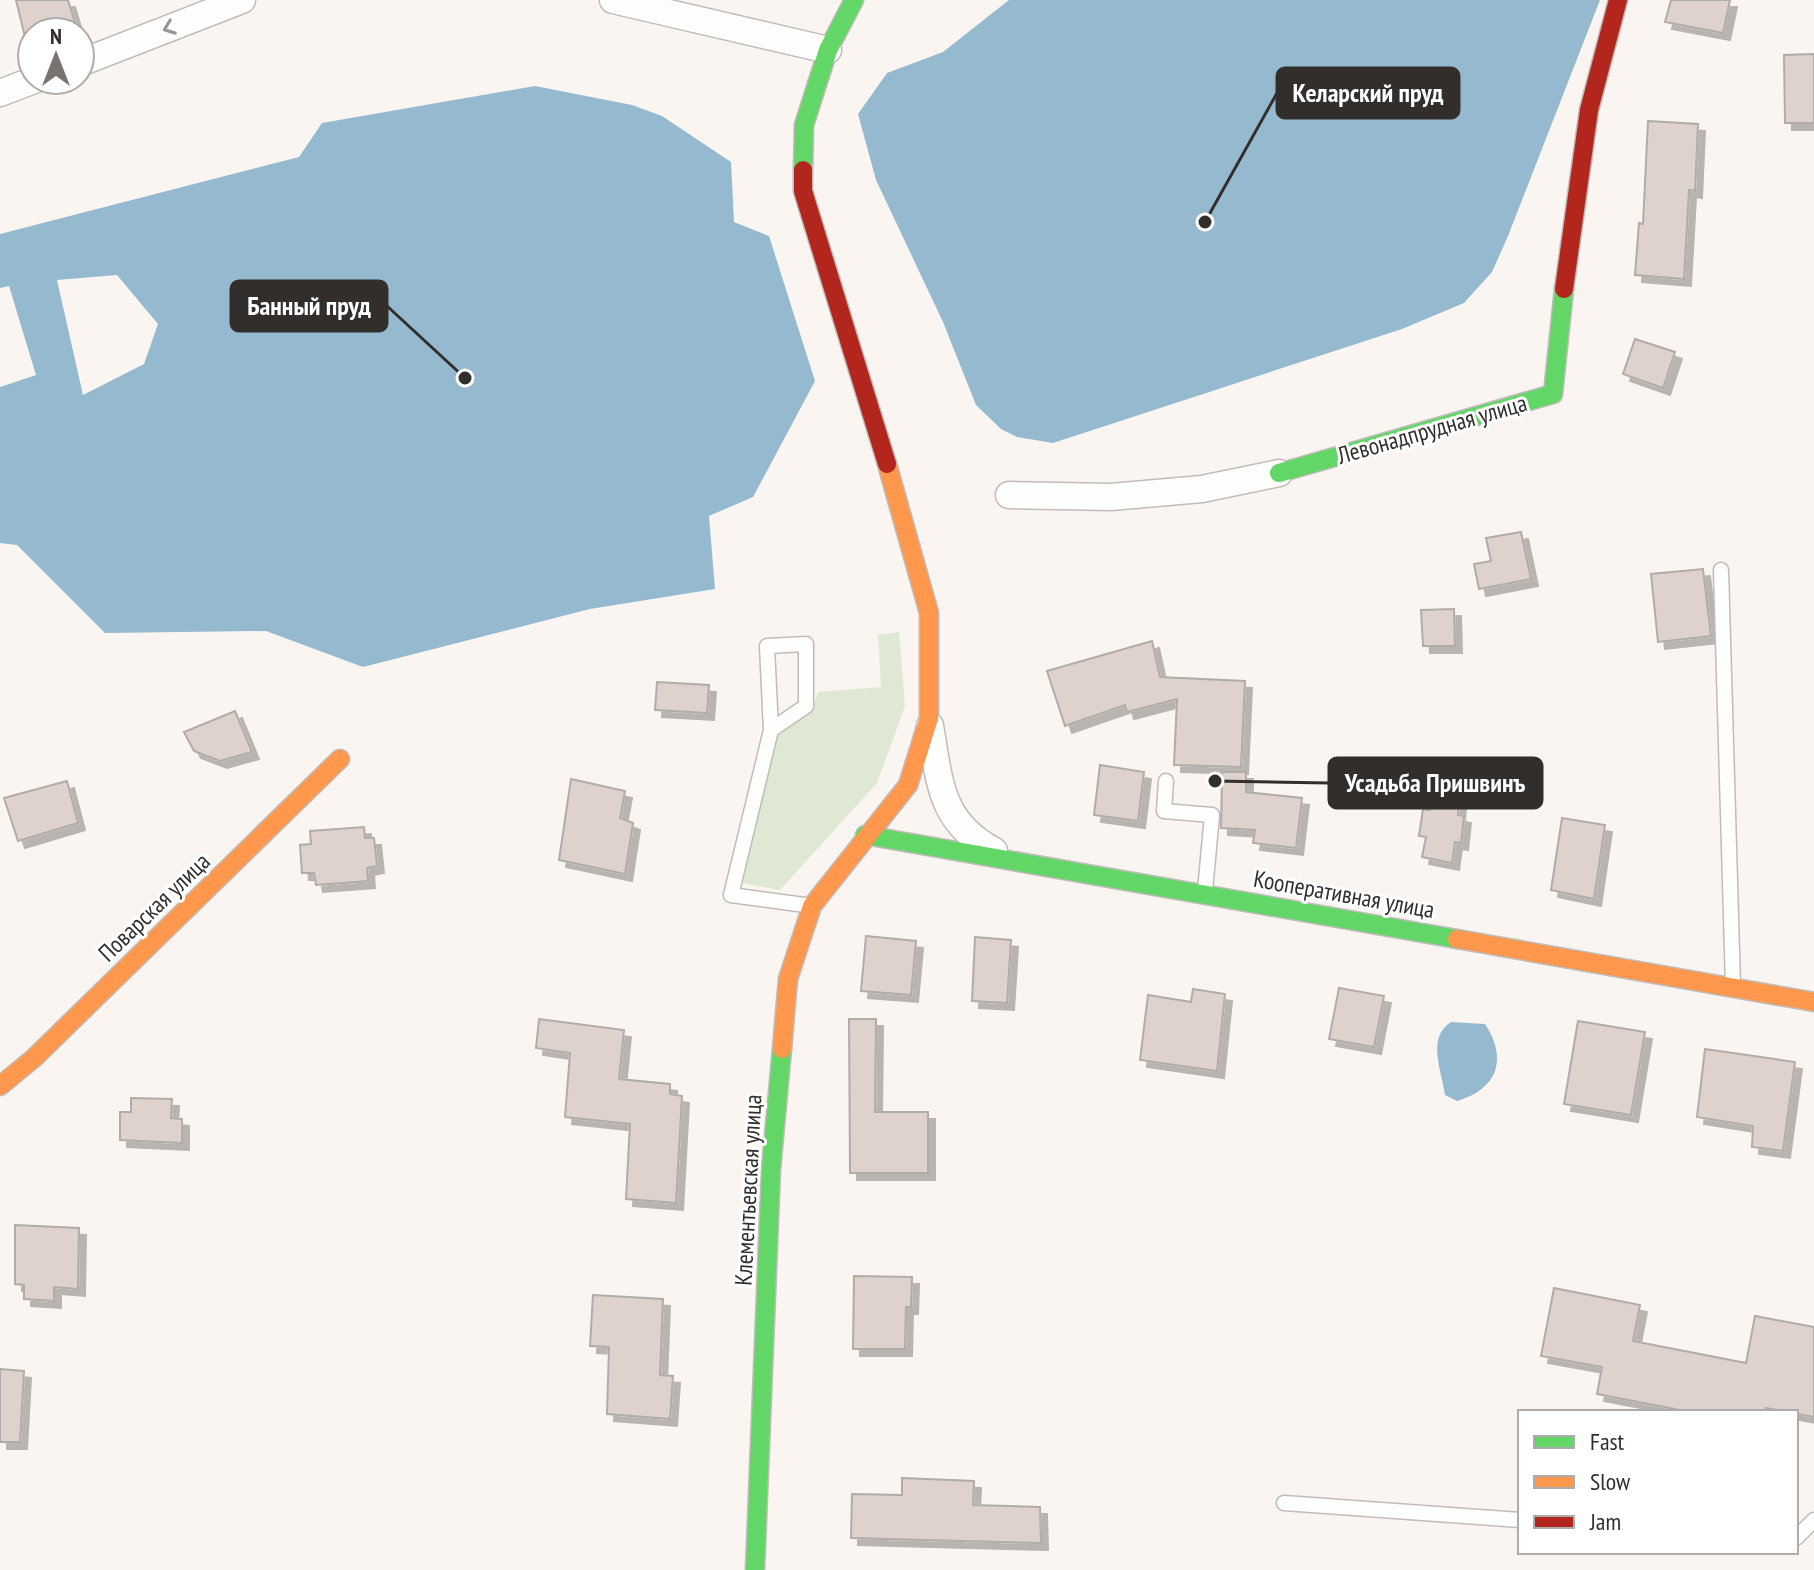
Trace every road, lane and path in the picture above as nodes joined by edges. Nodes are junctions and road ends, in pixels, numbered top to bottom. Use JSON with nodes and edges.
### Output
{"nodes":[{"id":1,"x":242,"y":0,"type":"edge"},
{"id":2,"x":613,"y":0,"type":"edge"},
{"id":3,"x":854,"y":0,"type":"edge"},
{"id":4,"x":1618,"y":0,"type":"edge"},
{"id":5,"x":828,"y":50,"type":"junction"},
{"id":6,"x":96,"y":57,"type":"edge"},
{"id":7,"x":1279,"y":473,"type":"joint"},
{"id":8,"x":1009,"y":495,"type":"dead end"},
{"id":9,"x":1721,"y":570,"type":"dead end"},
{"id":10,"x":929,"y":718,"type":"junction"},
{"id":11,"x":771,"y":730,"type":"junction"},
{"id":12,"x":340,"y":759,"type":"dead end"},
{"id":13,"x":1166,"y":781,"type":"dead end"},
{"id":14,"x":865,"y":835,"type":"junction"},
{"id":15,"x":1015,"y":863,"type":"junction"},
{"id":16,"x":1204,"y":894,"type":"junction"},
{"id":17,"x":812,"y":906,"type":"junction"},
{"id":18,"x":1733,"y":987,"type":"junction"},
{"id":19,"x":1814,"y":1002,"type":"edge"},
{"id":20,"x":0,"y":1086,"type":"edge"},
{"id":21,"x":1284,"y":1503,"type":"dead end"},
{"id":22,"x":1518,"y":1520,"type":"edge"},
{"id":23,"x":1814,"y":1520,"type":"edge"},
{"id":24,"x":1798,"y":1536,"type":"edge"},
{"id":25,"x":755,"y":1570,"type":"edge"}],
"edges":[{"from":1,"to":6,"type":"street","one_way":true},
{"from":2,"to":5,"type":"street"},
{"from":3,"to":5,"type":"street","name":"Клементьевская улица"},
{"from":4,"to":7,"type":"street","name":"Левонадпрудная улица"},
{"from":5,"to":10,"type":"street","name":"Клементьевская улица"},
{"from":7,"to":8,"type":"street","name":"Левонадпрудная улица"},
{"from":9,"to":18,"type":"lane"},
{"from":10,"to":14,"type":"street","name":"Клементьевская улица"},
{"from":10,"to":15,"type":"street"},
{"from":11,"to":11,"type":"lane"},
{"from":11,"to":17,"type":"lane"},
{"from":12,"to":20,"type":"street","name":"Поварская улица"},
{"from":13,"to":16,"type":"lane"},
{"from":14,"to":15,"type":"street","name":"Кооперативная улица"},
{"from":14,"to":17,"type":"street","name":"Клементьевская улица"},
{"from":15,"to":16,"type":"street","name":"Кооперативная улица"},
{"from":16,"to":18,"type":"street","name":"Кооперативная улица"},
{"from":17,"to":25,"type":"street","name":"Клементьевская улица"},
{"from":18,"to":19,"type":"street","name":"Кооперативная улица"},
{"from":21,"to":22,"type":"lane"},
{"from":23,"to":24,"type":"lane"}]}
